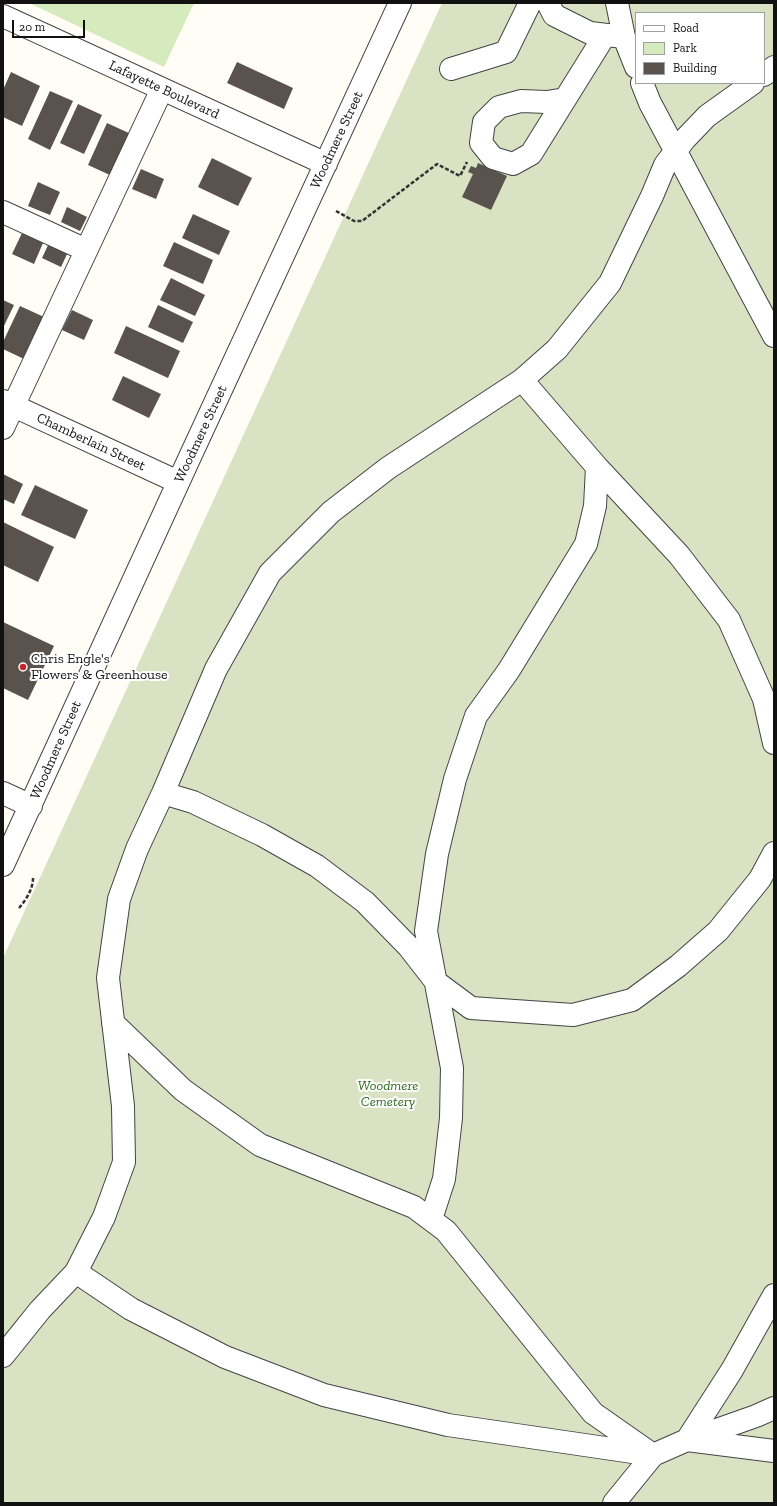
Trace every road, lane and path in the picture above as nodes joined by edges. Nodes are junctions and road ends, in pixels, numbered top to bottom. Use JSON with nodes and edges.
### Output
{"nodes":[{"id":1,"x":400,"y":3,"type":"edge"},
{"id":2,"x":530,"y":3,"type":"edge"},
{"id":3,"x":548,"y":3,"type":"edge"},
{"id":4,"x":617,"y":3,"type":"edge"},
{"id":5,"x":3,"y":16,"type":"edge"},
{"id":6,"x":614,"y":36,"type":"junction"},
{"id":7,"x":635,"y":66,"type":"edge"},
{"id":8,"x":774,"y":67,"type":"edge"},
{"id":9,"x":451,"y":69,"type":"dead end"},
{"id":10,"x":765,"y":74,"type":"edge"},
{"id":11,"x":642,"y":84,"type":"edge"},
{"id":12,"x":751,"y":84,"type":"edge"},
{"id":13,"x":162,"y":89,"type":"junction"},
{"id":14,"x":565,"y":99,"type":"junction"},
{"id":15,"x":481,"y":143,"type":"junction"},
{"id":16,"x":676,"y":151,"type":"junction"},
{"id":17,"x":326,"y":164,"type":"junction"},
{"id":18,"x":336,"y":211,"type":"dead end"},
{"id":19,"x":3,"y":212,"type":"edge"},
{"id":20,"x":86,"y":250,"type":"junction"},
{"id":21,"x":774,"y":336,"type":"edge"},
{"id":22,"x":522,"y":380,"type":"junction"},
{"id":23,"x":8,"y":404,"type":"edge"},
{"id":24,"x":3,"y":428,"type":"edge"},
{"id":25,"x":597,"y":467,"type":"junction"},
{"id":26,"x":178,"y":482,"type":"junction"},
{"id":27,"x":774,"y":743,"type":"edge"},
{"id":28,"x":3,"y":793,"type":"edge"},
{"id":29,"x":163,"y":793,"type":"junction"},
{"id":30,"x":31,"y":806,"type":"junction"},
{"id":31,"x":774,"y":853,"type":"edge"},
{"id":32,"x":3,"y":866,"type":"edge"},
{"id":33,"x":33,"y":878,"type":"dead end"},
{"id":34,"x":19,"y":908,"type":"dead end"},
{"id":35,"x":436,"y":982,"type":"junction"},
{"id":36,"x":113,"y":1023,"type":"junction"},
{"id":37,"x":431,"y":1219,"type":"junction"},
{"id":38,"x":76,"y":1272,"type":"junction"},
{"id":39,"x":774,"y":1295,"type":"edge"},
{"id":40,"x":3,"y":1356,"type":"edge"},
{"id":41,"x":774,"y":1408,"type":"edge"},
{"id":42,"x":686,"y":1440,"type":"junction"},
{"id":43,"x":774,"y":1451,"type":"edge"},
{"id":44,"x":653,"y":1455,"type":"junction"},
{"id":45,"x":614,"y":1503,"type":"edge"}],
"edges":[{"from":1,"to":17,"type":"street","name":"Woodmere Street"},
{"from":2,"to":9,"type":"street"},
{"from":3,"to":6,"type":"street"},
{"from":4,"to":6,"type":"street"},
{"from":5,"to":13,"type":"street","name":"Lafayette Boulevard"},
{"from":6,"to":7,"type":"street"},
{"from":6,"to":14,"type":"street"},
{"from":8,"to":10,"type":"street"},
{"from":11,"to":16,"type":"street"},
{"from":12,"to":16,"type":"street"},
{"from":13,"to":17,"type":"street","name":"Lafayette Boulevard"},
{"from":13,"to":20,"type":"street"},
{"from":14,"to":15,"type":"street"},
{"from":14,"to":15,"type":"street"},
{"from":15,"to":18,"type":"path"},
{"from":16,"to":21,"type":"street"},
{"from":16,"to":22,"type":"street"},
{"from":17,"to":26,"type":"street","name":"Woodmere Street"},
{"from":19,"to":20,"type":"street"},
{"from":20,"to":23,"type":"street"},
{"from":22,"to":25,"type":"street"},
{"from":22,"to":29,"type":"street"},
{"from":23,"to":24,"type":"street"},
{"from":23,"to":26,"type":"street","name":"Chamberlain Street"},
{"from":25,"to":27,"type":"street"},
{"from":25,"to":35,"type":"street"},
{"from":26,"to":30,"type":"street","name":"Woodmere Street"},
{"from":28,"to":30,"type":"street"},
{"from":29,"to":35,"type":"street"},
{"from":29,"to":36,"type":"street"},
{"from":30,"to":32,"type":"street","name":"Woodmere Street"},
{"from":31,"to":35,"type":"street"},
{"from":33,"to":34,"type":"path"},
{"from":35,"to":37,"type":"street"},
{"from":36,"to":37,"type":"street"},
{"from":36,"to":38,"type":"street"},
{"from":37,"to":44,"type":"street"},
{"from":38,"to":40,"type":"street"},
{"from":38,"to":44,"type":"street"},
{"from":39,"to":42,"type":"street"},
{"from":41,"to":42,"type":"street"},
{"from":42,"to":43,"type":"street"},
{"from":42,"to":44,"type":"street"},
{"from":44,"to":45,"type":"street"}]}
